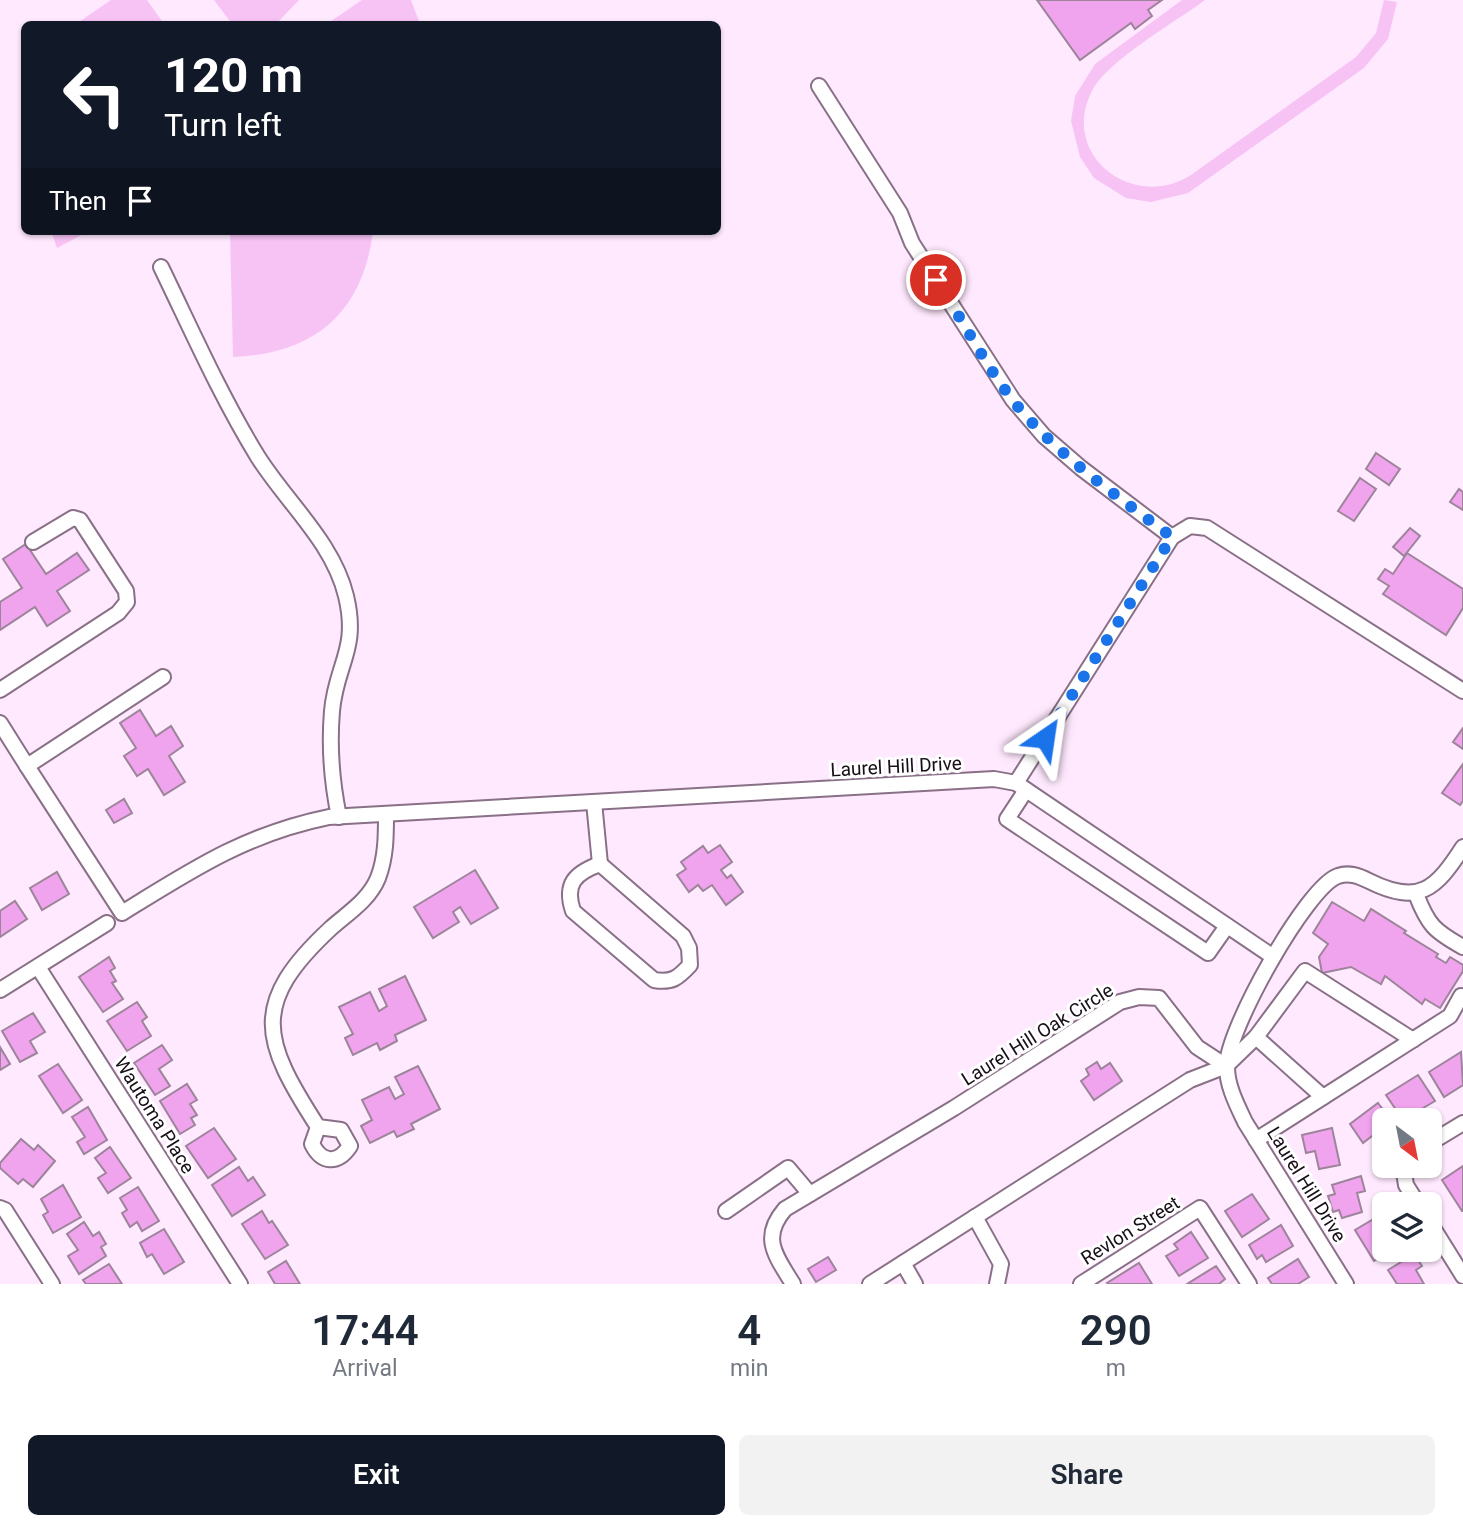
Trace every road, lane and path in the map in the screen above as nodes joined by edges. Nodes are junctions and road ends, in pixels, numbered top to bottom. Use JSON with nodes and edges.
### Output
{"nodes":[{"id":1,"x":819,"y":86,"type":"dead end"},
{"id":2,"x":161,"y":267,"type":"dead end"},
{"id":3,"x":1172,"y":537,"type":"junction"},
{"id":4,"x":33,"y":542,"type":"dead end"},
{"id":5,"x":163,"y":677,"type":"dead end"},
{"id":6,"x":0,"y":690,"type":"edge"},
{"id":7,"x":1463,"y":691,"type":"edge"},
{"id":8,"x":0,"y":723,"type":"edge"},
{"id":9,"x":27,"y":765,"type":"junction"},
{"id":10,"x":1021,"y":786,"type":"junction"},
{"id":11,"x":594,"y":802,"type":"junction"},
{"id":12,"x":386,"y":814,"type":"junction"},
{"id":13,"x":339,"y":817,"type":"junction"},
{"id":14,"x":1463,"y":847,"type":"edge"},
{"id":15,"x":600,"y":864,"type":"junction"},
{"id":16,"x":1416,"y":894,"type":"junction"},
{"id":17,"x":107,"y":923,"type":"dead end"},
{"id":18,"x":1227,"y":926,"type":"junction"},
{"id":19,"x":1463,"y":947,"type":"edge"},
{"id":20,"x":1272,"y":956,"type":"junction"},
{"id":21,"x":38,"y":967,"type":"junction"},
{"id":22,"x":0,"y":990,"type":"edge"},
{"id":23,"x":1461,"y":996,"type":"dead end"},
{"id":24,"x":1256,"y":1037,"type":"junction"},
{"id":25,"x":1413,"y":1040,"type":"junction"},
{"id":26,"x":1226,"y":1066,"type":"junction"},
{"id":27,"x":1323,"y":1097,"type":"junction"},
{"id":28,"x":1463,"y":1122,"type":"edge"},
{"id":29,"x":318,"y":1127,"type":"dead end"},
{"id":30,"x":1442,"y":1135,"type":"edge"},
{"id":31,"x":1256,"y":1140,"type":"junction"},
{"id":32,"x":810,"y":1194,"type":"junction"},
{"id":33,"x":0,"y":1208,"type":"edge"},
{"id":34,"x":726,"y":1211,"type":"dead end"},
{"id":35,"x":975,"y":1217,"type":"junction"},
{"id":36,"x":1442,"y":1242,"type":"edge"},
{"id":37,"x":903,"y":1263,"type":"junction"},
{"id":38,"x":1463,"y":1276,"type":"edge"},
{"id":39,"x":1084,"y":1283,"type":"edge"},
{"id":40,"x":52,"y":1284,"type":"edge"},
{"id":41,"x":240,"y":1284,"type":"edge"},
{"id":42,"x":793,"y":1284,"type":"edge"},
{"id":43,"x":870,"y":1284,"type":"edge"},
{"id":44,"x":915,"y":1284,"type":"edge"},
{"id":45,"x":997,"y":1284,"type":"edge"},
{"id":46,"x":1249,"y":1284,"type":"edge"},
{"id":47,"x":1346,"y":1284,"type":"edge"}],
"edges":[{"from":1,"to":3,"type":"street"},
{"from":2,"to":13,"type":"street"},
{"from":3,"to":7,"type":"street"},
{"from":3,"to":10,"type":"street"},
{"from":4,"to":6,"type":"street"},
{"from":5,"to":9,"type":"street"},
{"from":8,"to":9,"type":"street"},
{"from":9,"to":13,"type":"street","name":"Laurel Hill Drive"},
{"from":10,"to":11,"type":"street","name":"Laurel Hill Drive"},
{"from":10,"to":18,"type":"street","name":"Laurel Hill Drive"},
{"from":10,"to":18,"type":"street"},
{"from":11,"to":12,"type":"street","name":"Laurel Hill Drive"},
{"from":11,"to":15,"type":"street"},
{"from":12,"to":13,"type":"street","name":"Laurel Hill Drive"},
{"from":12,"to":29,"type":"street"},
{"from":14,"to":16,"type":"street"},
{"from":15,"to":15,"type":"street"},
{"from":16,"to":19,"type":"street"},
{"from":16,"to":20,"type":"street"},
{"from":17,"to":21,"type":"street"},
{"from":18,"to":20,"type":"street","name":"Laurel Hill Drive"},
{"from":20,"to":26,"type":"street"},
{"from":21,"to":22,"type":"street"},
{"from":21,"to":41,"type":"street","name":"Wautoma Place"},
{"from":23,"to":25,"type":"street"},
{"from":24,"to":25,"type":"street"},
{"from":24,"to":26,"type":"street"},
{"from":24,"to":27,"type":"street"},
{"from":25,"to":27,"type":"street"},
{"from":26,"to":31,"type":"street","name":"Laurel Hill Drive"},
{"from":26,"to":32,"type":"street","name":"Laurel Hill Oak Circle"},
{"from":26,"to":35,"type":"street"},
{"from":27,"to":31,"type":"street"},
{"from":28,"to":30,"type":"street"},
{"from":31,"to":47,"type":"street","name":"Laurel Hill Drive"},
{"from":32,"to":34,"type":"street"},
{"from":32,"to":42,"type":"street","name":"Laurel Hill Oak Circle"},
{"from":33,"to":40,"type":"street"},
{"from":35,"to":37,"type":"street"},
{"from":35,"to":45,"type":"street"},
{"from":36,"to":38,"type":"street"},
{"from":37,"to":43,"type":"street"},
{"from":37,"to":44,"type":"street"},
{"from":39,"to":46,"type":"street","name":"Revlon Street"}]}
